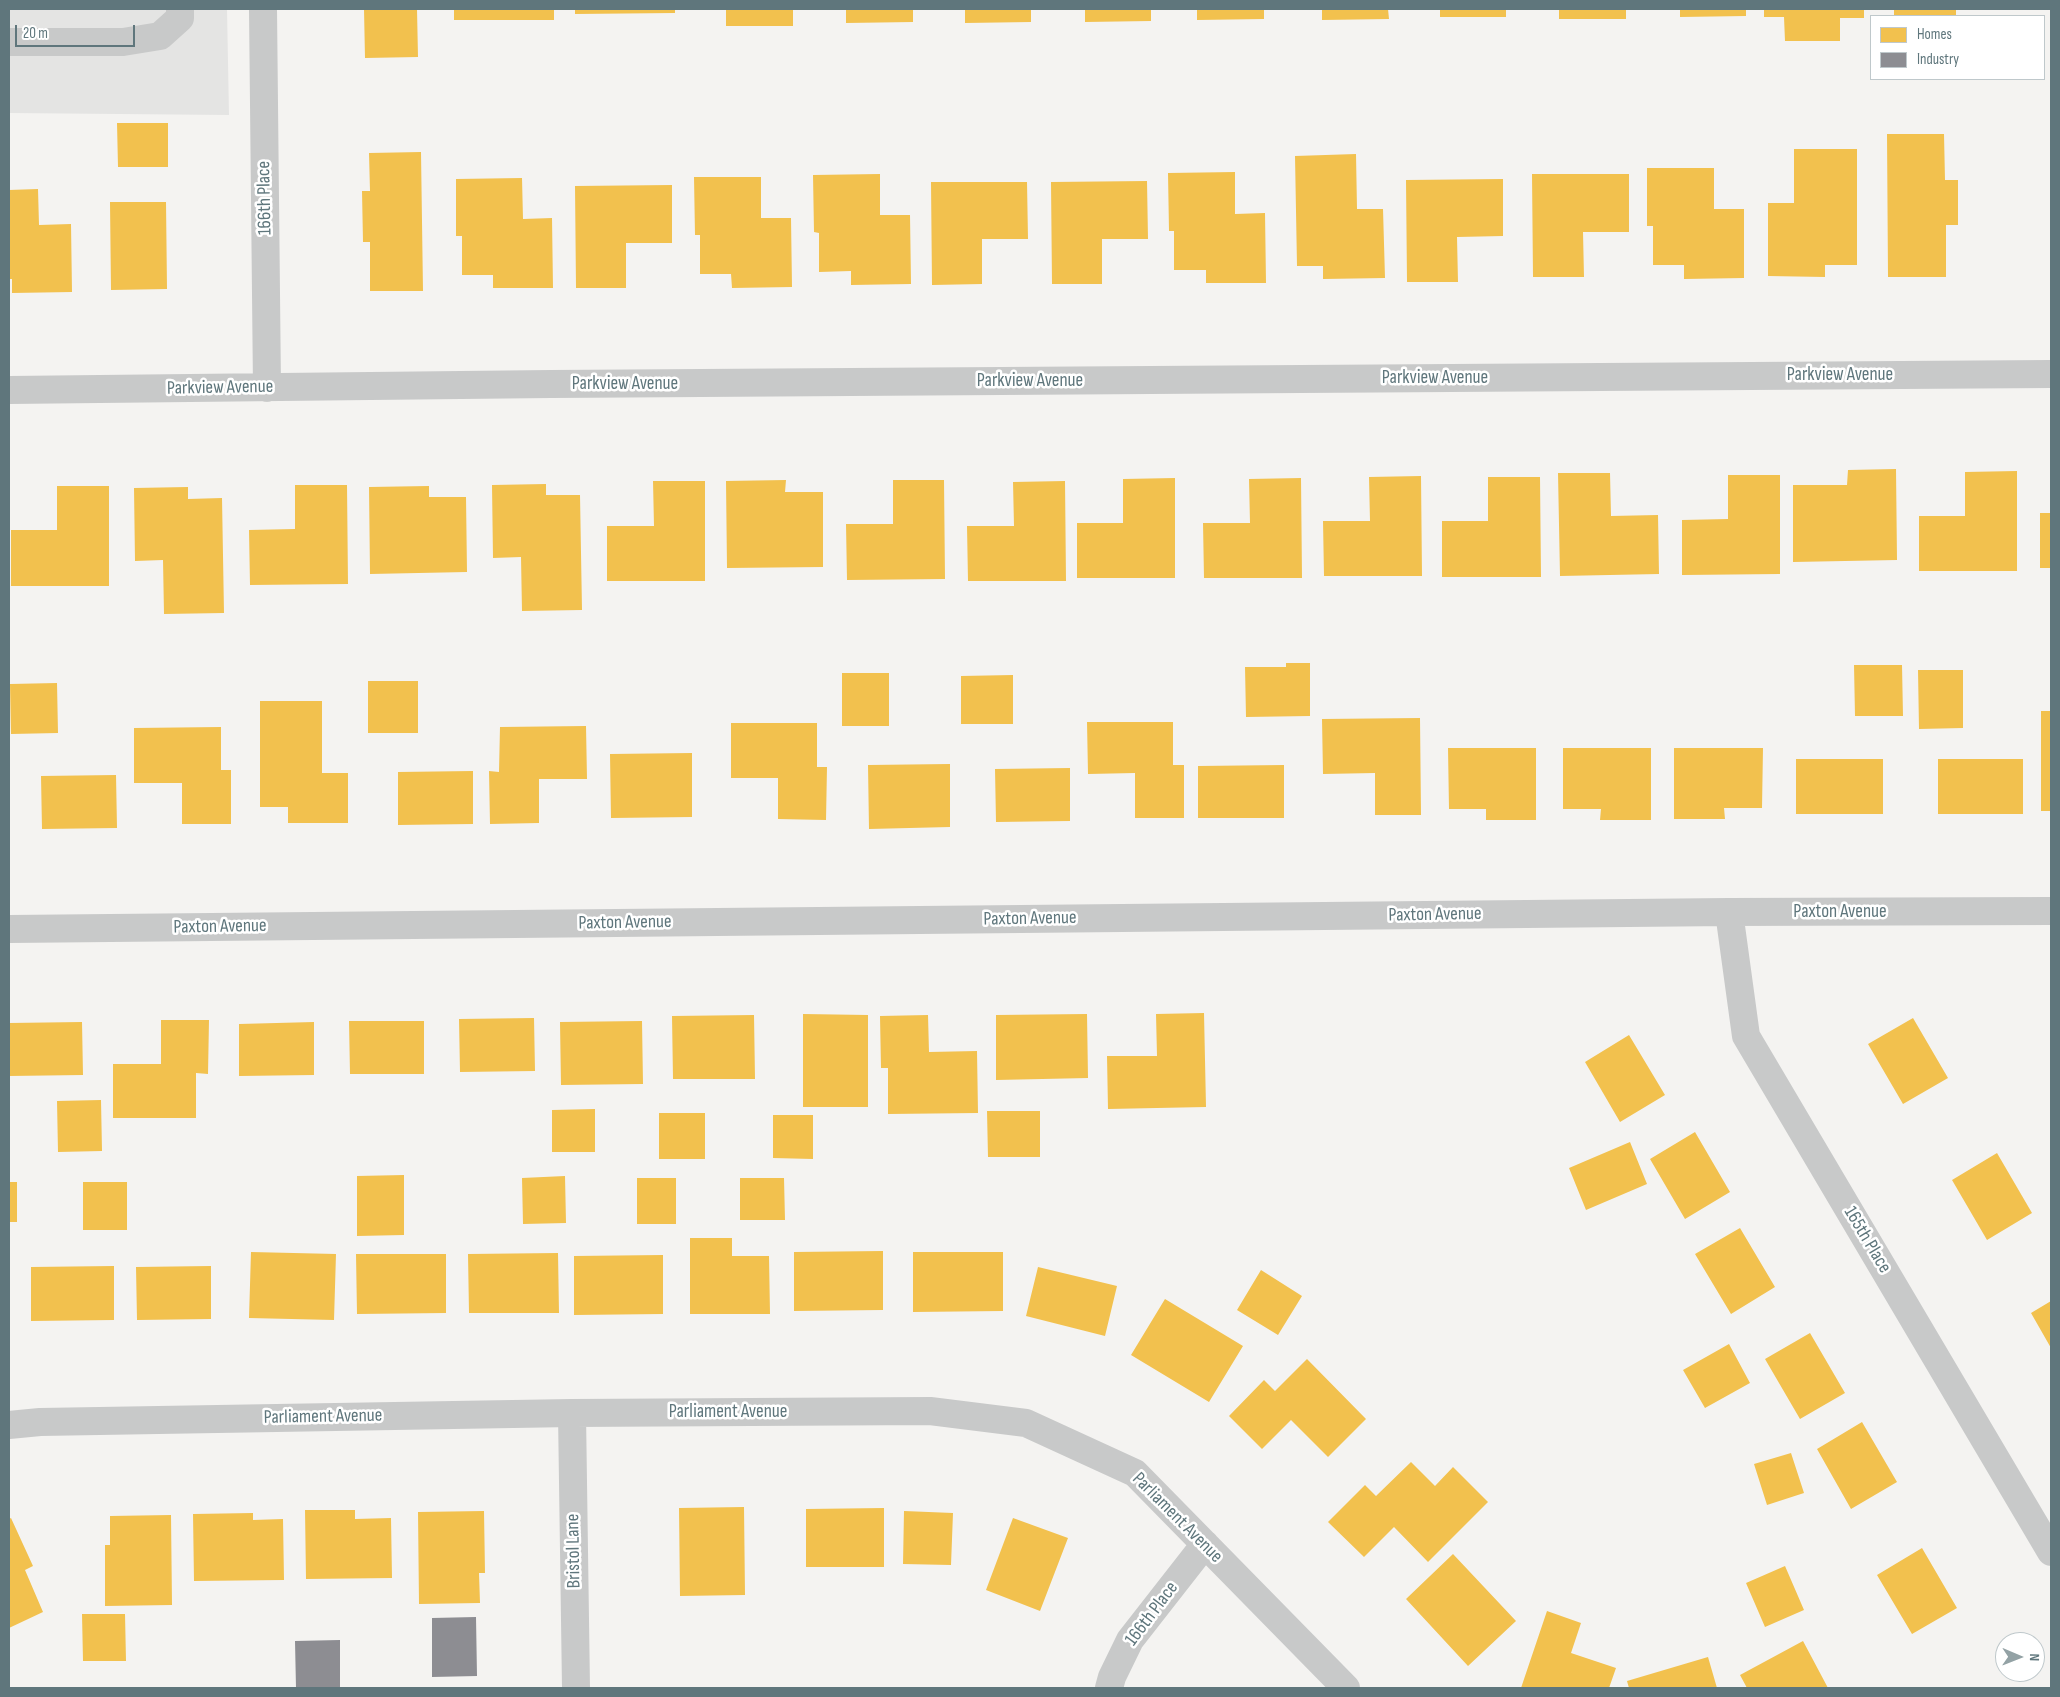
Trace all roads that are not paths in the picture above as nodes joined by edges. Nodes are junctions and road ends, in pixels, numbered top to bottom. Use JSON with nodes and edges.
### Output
{"nodes":[{"id":1,"x":180,"y":9,"type":"edge"},
{"id":2,"x":262,"y":9,"type":"edge"},
{"id":3,"x":9,"y":42,"type":"edge"},
{"id":4,"x":2051,"y":374,"type":"edge"},
{"id":5,"x":267,"y":388,"type":"junction"},
{"id":6,"x":9,"y":390,"type":"edge"},
{"id":7,"x":2051,"y":911,"type":"edge"},
{"id":8,"x":1729,"y":912,"type":"junction"},
{"id":9,"x":9,"y":929,"type":"edge"},
{"id":10,"x":572,"y":1413,"type":"junction"},
{"id":11,"x":9,"y":1425,"type":"edge"},
{"id":12,"x":1205,"y":1544,"type":"junction"},
{"id":13,"x":2051,"y":1552,"type":"edge"},
{"id":14,"x":576,"y":1688,"type":"edge"},
{"id":15,"x":1109,"y":1688,"type":"edge"},
{"id":16,"x":1346,"y":1688,"type":"edge"}],
"edges":[{"from":1,"to":3,"type":"street"},
{"from":2,"to":5,"type":"street","name":"166th Place"},
{"from":4,"to":5,"type":"street","name":"Parkview Avenue"},
{"from":5,"to":6,"type":"street","name":"Parkview Avenue"},
{"from":7,"to":8,"type":"street","name":"Paxton Avenue"},
{"from":8,"to":9,"type":"street","name":"Paxton Avenue"},
{"from":8,"to":13,"type":"street","name":"165th Place"},
{"from":10,"to":11,"type":"street","name":"Parliament Avenue"},
{"from":10,"to":12,"type":"street","name":"Parliament Avenue"},
{"from":10,"to":14,"type":"street","name":"Bristol Lane"},
{"from":12,"to":15,"type":"street","name":"166th Place"},
{"from":12,"to":16,"type":"street","name":"Parliament Avenue"}]}
